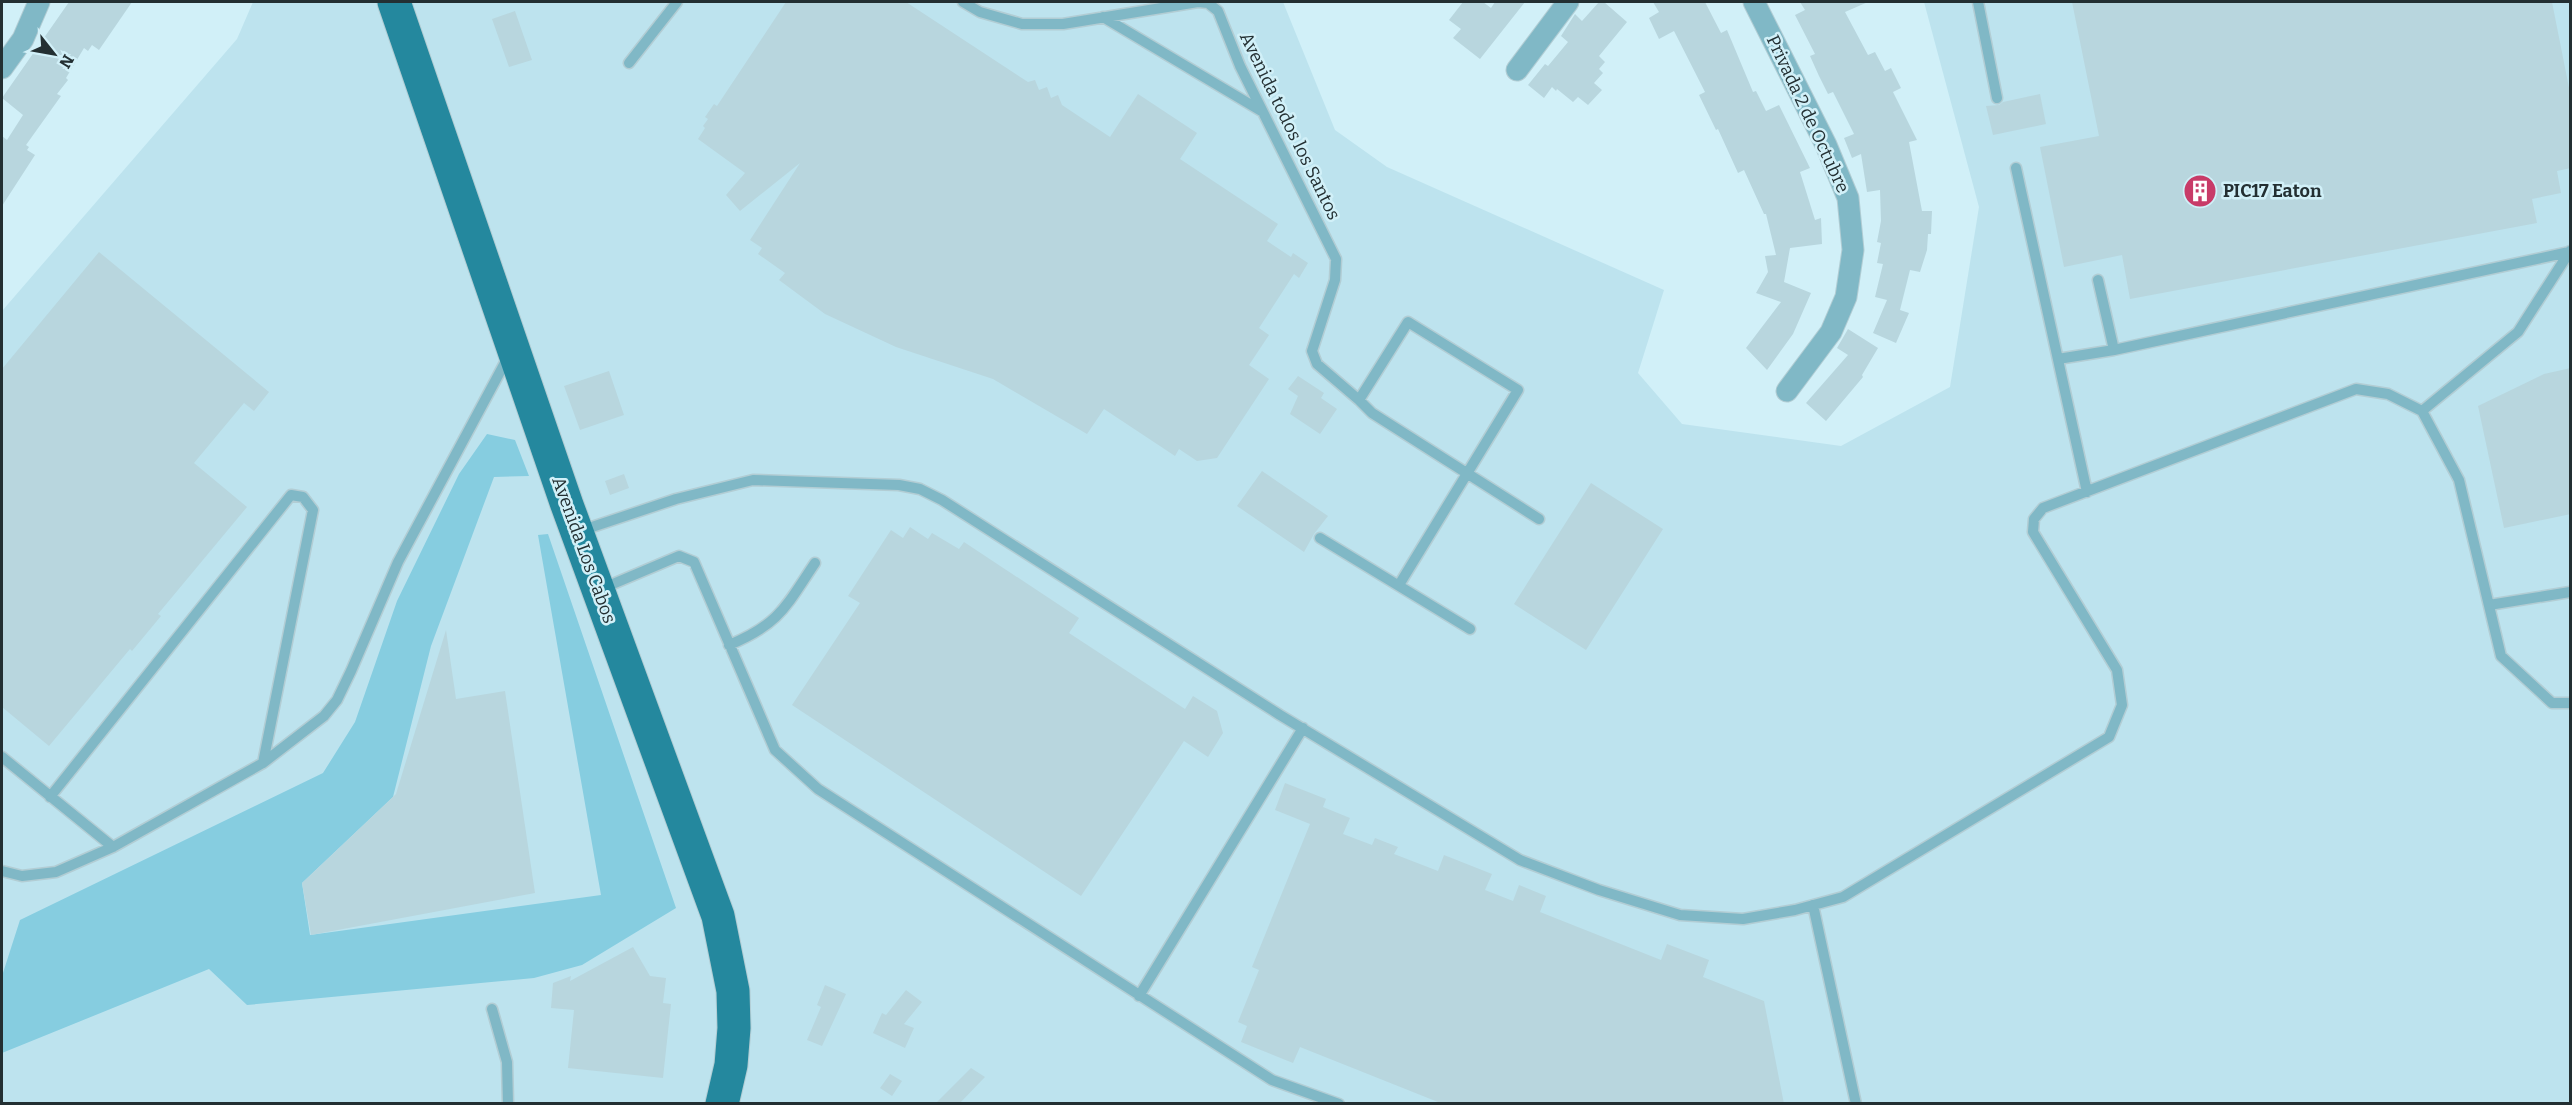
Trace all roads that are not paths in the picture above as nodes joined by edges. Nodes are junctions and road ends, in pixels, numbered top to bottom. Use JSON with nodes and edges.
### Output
{"nodes":[{"id":1,"x":39,"y":2,"type":"edge"},
{"id":2,"x":394,"y":2,"type":"edge"},
{"id":3,"x":677,"y":2,"type":"edge"},
{"id":4,"x":963,"y":2,"type":"edge"},
{"id":5,"x":1568,"y":2,"type":"edge"},
{"id":6,"x":1754,"y":2,"type":"edge"},
{"id":7,"x":1978,"y":2,"type":"edge"},
{"id":8,"x":1103,"y":17,"type":"junction"},
{"id":9,"x":628,"y":63,"type":"dead end"},
{"id":10,"x":2,"y":68,"type":"edge"},
{"id":11,"x":1517,"y":70,"type":"dead end"},
{"id":12,"x":1997,"y":98,"type":"dead end"},
{"id":13,"x":1263,"y":112,"type":"junction"},
{"id":14,"x":2016,"y":168,"type":"dead end"},
{"id":15,"x":2570,"y":252,"type":"edge"},
{"id":16,"x":2098,"y":280,"type":"dead end"},
{"id":17,"x":513,"y":349,"type":"junction"},
{"id":18,"x":2114,"y":350,"type":"junction"},
{"id":19,"x":2058,"y":359,"type":"junction"},
{"id":20,"x":1787,"y":391,"type":"dead end"},
{"id":21,"x":1359,"y":400,"type":"junction"},
{"id":22,"x":2422,"y":411,"type":"junction"},
{"id":23,"x":1467,"y":473,"type":"junction"},
{"id":24,"x":2087,"y":492,"type":"junction"},
{"id":25,"x":1539,"y":519,"type":"dead end"},
{"id":26,"x":577,"y":532,"type":"junction"},
{"id":27,"x":1320,"y":538,"type":"dead end"},
{"id":28,"x":815,"y":563,"type":"dead end"},
{"id":29,"x":1399,"y":585,"type":"junction"},
{"id":30,"x":598,"y":590,"type":"junction"},
{"id":31,"x":2571,"y":592,"type":"edge"},
{"id":32,"x":2489,"y":605,"type":"junction"},
{"id":33,"x":1470,"y":630,"type":"dead end"},
{"id":34,"x":729,"y":645,"type":"junction"},
{"id":35,"x":2571,"y":704,"type":"edge"},
{"id":36,"x":1303,"y":728,"type":"junction"},
{"id":37,"x":2,"y":757,"type":"edge"},
{"id":38,"x":263,"y":763,"type":"junction"},
{"id":39,"x":50,"y":797,"type":"junction"},
{"id":40,"x":113,"y":847,"type":"junction"},
{"id":41,"x":2,"y":870,"type":"edge"},
{"id":42,"x":1813,"y":905,"type":"junction"},
{"id":43,"x":1139,"y":996,"type":"junction"},
{"id":44,"x":492,"y":1008,"type":"dead end"},
{"id":45,"x":508,"y":1104,"type":"edge"},
{"id":46,"x":722,"y":1104,"type":"edge"},
{"id":47,"x":1339,"y":1104,"type":"edge"},
{"id":48,"x":1856,"y":1104,"type":"edge"}],
"edges":[{"from":1,"to":10,"type":"street"},
{"from":2,"to":17,"type":"main road","name":"Avenida Los Cabos"},
{"from":3,"to":9,"type":"lane"},
{"from":4,"to":8,"type":"lane","name":"Avenida todos los Santos"},
{"from":5,"to":11,"type":"street"},
{"from":6,"to":20,"type":"street","name":"Privada 2 de Octubre"},
{"from":7,"to":12,"type":"lane"},
{"from":8,"to":13,"type":"lane"},
{"from":8,"to":13,"type":"lane","name":"Avenida todos los Santos"},
{"from":13,"to":21,"type":"lane","name":"Avenida todos los Santos"},
{"from":14,"to":19,"type":"lane"},
{"from":15,"to":18,"type":"lane"},
{"from":15,"to":22,"type":"lane"},
{"from":16,"to":18,"type":"lane"},
{"from":17,"to":26,"type":"main road","name":"Avenida Los Cabos"},
{"from":17,"to":38,"type":"lane"},
{"from":18,"to":19,"type":"lane"},
{"from":19,"to":24,"type":"lane"},
{"from":21,"to":23,"type":"lane","name":"Avenida todos los Santos"},
{"from":21,"to":23,"type":"lane"},
{"from":22,"to":24,"type":"lane"},
{"from":22,"to":32,"type":"lane"},
{"from":23,"to":25,"type":"lane","name":"Avenida todos los Santos"},
{"from":23,"to":29,"type":"lane"},
{"from":24,"to":42,"type":"lane"},
{"from":26,"to":30,"type":"main road","name":"Avenida Los Cabos"},
{"from":26,"to":36,"type":"lane"},
{"from":27,"to":29,"type":"lane"},
{"from":28,"to":34,"type":"lane"},
{"from":29,"to":33,"type":"lane"},
{"from":30,"to":34,"type":"lane"},
{"from":30,"to":46,"type":"main road","name":"Avenida Los Cabos"},
{"from":31,"to":32,"type":"lane"},
{"from":32,"to":35,"type":"lane"},
{"from":34,"to":43,"type":"lane"},
{"from":36,"to":42,"type":"lane"},
{"from":36,"to":43,"type":"lane"},
{"from":37,"to":39,"type":"lane"},
{"from":38,"to":39,"type":"lane"},
{"from":38,"to":40,"type":"lane"},
{"from":39,"to":40,"type":"lane"},
{"from":40,"to":41,"type":"lane"},
{"from":42,"to":48,"type":"lane"},
{"from":43,"to":47,"type":"lane"},
{"from":44,"to":45,"type":"lane"}]}
